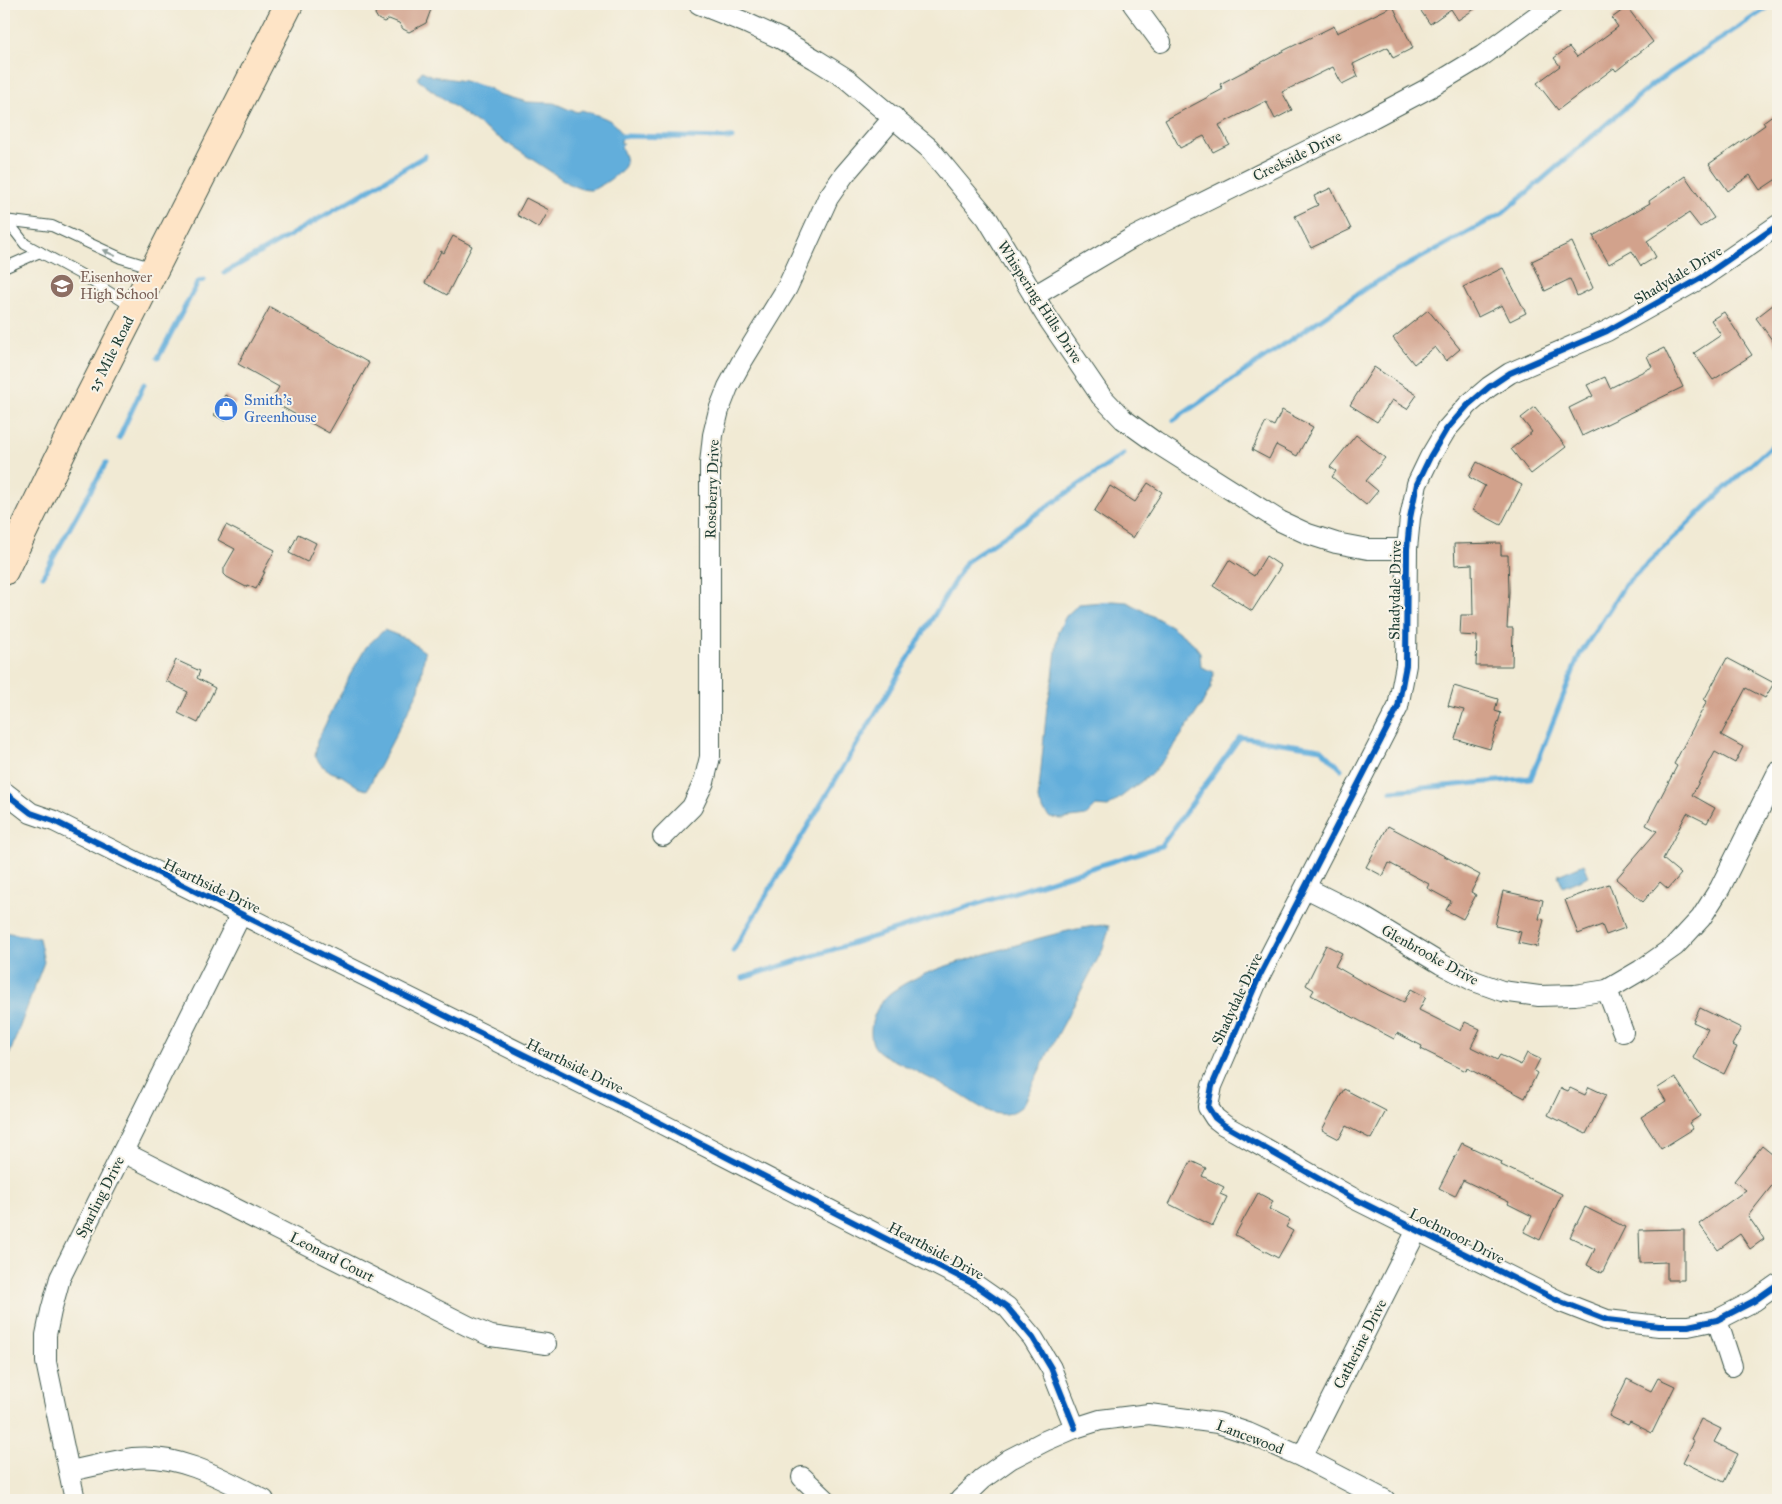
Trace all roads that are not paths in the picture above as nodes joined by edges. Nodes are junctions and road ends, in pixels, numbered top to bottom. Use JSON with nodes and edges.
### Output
{"nodes":[{"id":1,"x":700,"y":4,"type":"edge"},
{"id":2,"x":1133,"y":4,"type":"edge"},
{"id":3,"x":1553,"y":4,"type":"edge"},
{"id":4,"x":285,"y":7,"type":"edge"},
{"id":5,"x":1161,"y":42,"type":"dead end"},
{"id":6,"x":894,"y":117,"type":"junction"},
{"id":7,"x":6,"y":221,"type":"edge"},
{"id":8,"x":1778,"y":225,"type":"edge"},
{"id":9,"x":40,"y":252,"type":"junction"},
{"id":10,"x":4,"y":268,"type":"edge"},
{"id":11,"x":155,"y":268,"type":"junction"},
{"id":12,"x":1034,"y":296,"type":"junction"},
{"id":13,"x":135,"y":308,"type":"junction"},
{"id":14,"x":1407,"y":550,"type":"junction"},
{"id":15,"x":8,"y":554,"type":"edge"},
{"id":16,"x":1778,"y":772,"type":"edge"},
{"id":17,"x":4,"y":792,"type":"edge"},
{"id":18,"x":4,"y":813,"type":"edge"},
{"id":19,"x":31,"y":813,"type":"junction"},
{"id":20,"x":663,"y":836,"type":"dead end"},
{"id":21,"x":1306,"y":888,"type":"junction"},
{"id":22,"x":241,"y":914,"type":"junction"},
{"id":23,"x":1607,"y":990,"type":"junction"},
{"id":24,"x":1623,"y":1032,"type":"dead end"},
{"id":25,"x":1208,"y":1108,"type":"joint"},
{"id":26,"x":123,"y":1152,"type":"junction"},
{"id":27,"x":1417,"y":1230,"type":"junction"},
{"id":28,"x":1778,"y":1284,"type":"edge"},
{"id":29,"x":1717,"y":1320,"type":"junction"},
{"id":30,"x":546,"y":1344,"type":"dead end"},
{"id":31,"x":1732,"y":1366,"type":"dead end"},
{"id":32,"x":1075,"y":1428,"type":"junction"},
{"id":33,"x":1302,"y":1457,"type":"junction"},
{"id":34,"x":68,"y":1471,"type":"junction"},
{"id":35,"x":802,"y":1477,"type":"dead end"},
{"id":36,"x":74,"y":1500,"type":"edge"},
{"id":37,"x":264,"y":1500,"type":"edge"},
{"id":38,"x":826,"y":1500,"type":"edge"},
{"id":39,"x":960,"y":1500,"type":"edge"},
{"id":40,"x":1385,"y":1500,"type":"edge"}],
"edges":[{"from":1,"to":6,"type":"street","name":"Whispering Hills Drive"},
{"from":2,"to":5,"type":"street"},
{"from":3,"to":12,"type":"street","name":"Creekside Drive"},
{"from":4,"to":11,"type":"street","name":"25 Mile Road"},
{"from":6,"to":12,"type":"street","name":"Whispering Hills Drive"},
{"from":6,"to":20,"type":"street","name":"Roseberry Drive"},
{"from":7,"to":9,"type":"lane"},
{"from":11,"to":7,"type":"lane","one_way":true},
{"from":8,"to":14,"type":"street","name":"Shadydale Drive"},
{"from":9,"to":10,"type":"lane"},
{"from":9,"to":13,"type":"lane"},
{"from":11,"to":13,"type":"street","name":"25 Mile Road"},
{"from":12,"to":14,"type":"street","name":"Whispering Hills Drive"},
{"from":13,"to":15,"type":"street","name":"25 Mile Road"},
{"from":14,"to":21,"type":"street","name":"Shadydale Drive"},
{"from":16,"to":23,"type":"street","name":"Glenbrooke Drive"},
{"from":17,"to":19,"type":"street","name":"Hearthside Drive"},
{"from":18,"to":19,"type":"street","name":"Hearthside Drive"},
{"from":19,"to":22,"type":"street","name":"Hearthside Drive"},
{"from":21,"to":23,"type":"street","name":"Glenbrooke Drive"},
{"from":21,"to":25,"type":"street","name":"Shadydale Drive"},
{"from":22,"to":26,"type":"street","name":"Sparling Drive"},
{"from":22,"to":32,"type":"street","name":"Hearthside Drive"},
{"from":23,"to":24,"type":"street"},
{"from":25,"to":27,"type":"street","name":"Lochmoor Drive"},
{"from":26,"to":30,"type":"street","name":"Leonard Court"},
{"from":26,"to":34,"type":"street","name":"Sparling Drive"},
{"from":27,"to":29,"type":"street","name":"Lochmoor Drive"},
{"from":27,"to":33,"type":"street","name":"Catherine Drive"},
{"from":28,"to":29,"type":"street","name":"Lochmoor Drive"},
{"from":29,"to":31,"type":"street"},
{"from":32,"to":33,"type":"street","name":"Lancewood"},
{"from":32,"to":39,"type":"street","name":"Lancewood"},
{"from":33,"to":40,"type":"street","name":"Lancewood"},
{"from":34,"to":36,"type":"street","name":"Sparling Drive"},
{"from":34,"to":37,"type":"street"},
{"from":35,"to":38,"type":"street"}]}
